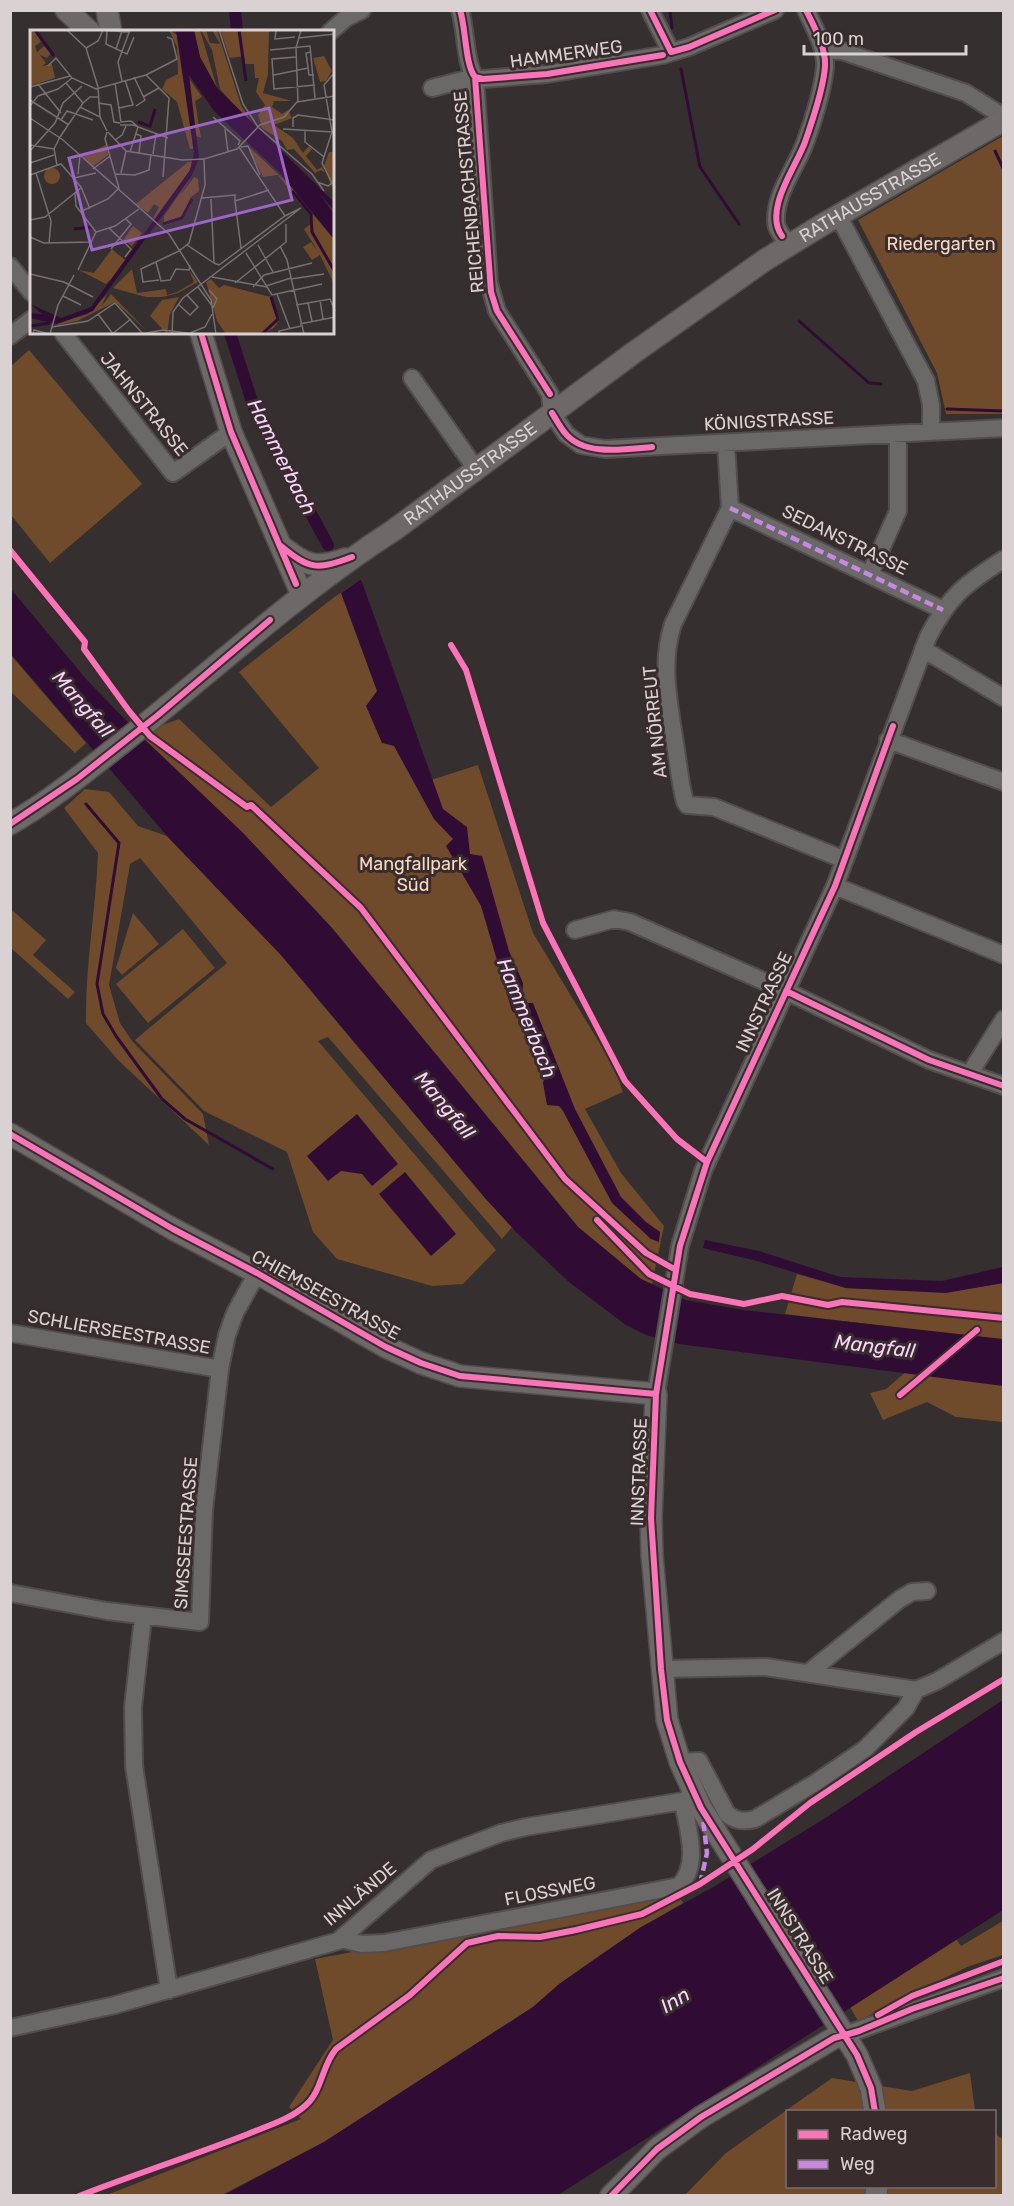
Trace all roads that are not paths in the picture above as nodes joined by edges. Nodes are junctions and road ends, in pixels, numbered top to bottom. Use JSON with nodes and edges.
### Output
{"nodes":[{"id":1,"x":66,"y":10,"type":"edge"},
{"id":2,"x":107,"y":10,"type":"edge"},
{"id":3,"x":362,"y":10,"type":"edge"},
{"id":4,"x":460,"y":10,"type":"edge"},
{"id":5,"x":650,"y":10,"type":"edge"},
{"id":6,"x":775,"y":10,"type":"edge"},
{"id":7,"x":806,"y":10,"type":"edge"},
{"id":8,"x":89,"y":23,"type":"edge"},
{"id":9,"x":111,"y":30,"type":"edge"},
{"id":10,"x":332,"y":30,"type":"edge"},
{"id":11,"x":823,"y":50,"type":"junction"},
{"id":12,"x":671,"y":52,"type":"junction"},
{"id":13,"x":475,"y":77,"type":"junction"},
{"id":14,"x":432,"y":88,"type":"dead end"},
{"id":15,"x":1004,"y":118,"type":"edge"},
{"id":16,"x":839,"y":217,"type":"junction"},
{"id":17,"x":789,"y":245,"type":"junction"},
{"id":18,"x":10,"y":266,"type":"edge"},
{"id":19,"x":30,"y":291,"type":"edge"},
{"id":20,"x":30,"y":321,"type":"edge"},
{"id":21,"x":64,"y":334,"type":"edge"},
{"id":22,"x":201,"y":334,"type":"edge"},
{"id":23,"x":10,"y":336,"type":"edge"},
{"id":24,"x":412,"y":378,"type":"dead end"},
{"id":25,"x":552,"y":412,"type":"junction"},
{"id":26,"x":1004,"y":428,"type":"edge"},
{"id":27,"x":231,"y":432,"type":"junction"},
{"id":28,"x":931,"y":432,"type":"junction"},
{"id":29,"x":898,"y":434,"type":"junction"},
{"id":30,"x":726,"y":443,"type":"junction"},
{"id":31,"x":476,"y":469,"type":"junction"},
{"id":32,"x":730,"y":508,"type":"junction"},
{"id":33,"x":278,"y":544,"type":"junction"},
{"id":34,"x":352,"y":557,"type":"junction"},
{"id":35,"x":1004,"y":559,"type":"edge"},
{"id":36,"x":870,"y":574,"type":"junction"},
{"id":37,"x":302,"y":596,"type":"junction"},
{"id":38,"x":943,"y":609,"type":"junction"},
{"id":39,"x":923,"y":650,"type":"junction"},
{"id":40,"x":1004,"y":698,"type":"edge"},
{"id":41,"x":888,"y":740,"type":"junction"},
{"id":42,"x":1004,"y":782,"type":"edge"},
{"id":43,"x":10,"y":824,"type":"edge"},
{"id":44,"x":845,"y":860,"type":"junction"},
{"id":45,"x":834,"y":886,"type":"junction"},
{"id":46,"x":574,"y":930,"type":"dead end"},
{"id":47,"x":1004,"y":955,"type":"edge"},
{"id":48,"x":786,"y":991,"type":"junction"},
{"id":49,"x":1004,"y":1019,"type":"edge"},
{"id":50,"x":971,"y":1075,"type":"junction"},
{"id":51,"x":1004,"y":1086,"type":"edge"},
{"id":52,"x":10,"y":1134,"type":"edge"},
{"id":53,"x":257,"y":1273,"type":"junction"},
{"id":54,"x":10,"y":1333,"type":"edge"},
{"id":55,"x":220,"y":1369,"type":"junction"},
{"id":56,"x":656,"y":1394,"type":"junction"},
{"id":57,"x":927,"y":1591,"type":"dead end"},
{"id":58,"x":10,"y":1593,"type":"edge"},
{"id":59,"x":143,"y":1617,"type":"junction"},
{"id":60,"x":1004,"y":1641,"type":"edge"},
{"id":61,"x":661,"y":1669,"type":"junction"},
{"id":62,"x":808,"y":1673,"type":"junction"},
{"id":63,"x":916,"y":1690,"type":"junction"},
{"id":64,"x":680,"y":1762,"type":"junction"},
{"id":65,"x":688,"y":1798,"type":"junction"},
{"id":66,"x":341,"y":1939,"type":"junction"},
{"id":67,"x":1004,"y":1978,"type":"edge"},
{"id":68,"x":169,"y":1990,"type":"junction"},
{"id":69,"x":10,"y":2028,"type":"edge"},
{"id":70,"x":845,"y":2035,"type":"junction"},
{"id":71,"x":875,"y":2110,"type":"edge"},
{"id":72,"x":611,"y":2196,"type":"edge"}],
"edges":[{"from":1,"to":8,"type":"main road"},
{"from":2,"to":9,"type":"main road"},
{"from":3,"to":10,"type":"street"},
{"from":4,"to":13,"type":"street","name":"REICHENBACHSTRASSE"},
{"from":5,"to":12,"type":"street"},
{"from":6,"to":12,"type":"street","name":"HAMMERWEG"},
{"from":7,"to":11,"type":"street"},
{"from":11,"to":15,"type":"street"},
{"from":11,"to":17,"type":"street"},
{"from":12,"to":13,"type":"street","name":"HAMMERWEG"},
{"from":13,"to":14,"type":"street","name":"HAMMERWEG"},
{"from":13,"to":25,"type":"street","name":"REICHENBACHSTRASSE"},
{"from":15,"to":16,"type":"main road","name":"RATHAUSSTRASSE"},
{"from":16,"to":17,"type":"main road","name":"RATHAUSSTRASSE"},
{"from":16,"to":28,"type":"street"},
{"from":17,"to":25,"type":"main road","name":"RATHAUSSTRASSE"},
{"from":18,"to":19,"type":"street"},
{"from":20,"to":23,"type":"street"},
{"from":21,"to":27,"type":"street","name":"JAHNSTRASSE"},
{"from":22,"to":27,"type":"main road"},
{"from":24,"to":31,"type":"street"},
{"from":25,"to":30,"type":"street","name":"KÖNIGSTRASSE"},
{"from":25,"to":31,"type":"main road","name":"RATHAUSSTRASSE"},
{"from":26,"to":28,"type":"street","name":"KÖNIGSTRASSE"},
{"from":27,"to":33,"type":"main road"},
{"from":28,"to":29,"type":"street","name":"KÖNIGSTRASSE"},
{"from":29,"to":30,"type":"street","name":"KÖNIGSTRASSE"},
{"from":29,"to":36,"type":"street"},
{"from":30,"to":32,"type":"street","name":"AM NÖRREUT"},
{"from":31,"to":34,"type":"main road","name":"RATHAUSSTRASSE"},
{"from":32,"to":36,"type":"street","name":"SEDANSTRASSE"},
{"from":32,"to":44,"type":"street","name":"AM NÖRREUT"},
{"from":33,"to":34,"type":"main road"},
{"from":33,"to":37,"type":"main road"},
{"from":34,"to":37,"type":"main road","name":"RATHAUSSTRASSE"},
{"from":35,"to":38,"type":"street","name":"INNSTRASSE"},
{"from":36,"to":38,"type":"street","name":"SEDANSTRASSE"},
{"from":37,"to":43,"type":"main road","name":"RATHAUSSTRASSE"},
{"from":38,"to":39,"type":"street","name":"INNSTRASSE"},
{"from":39,"to":40,"type":"street"},
{"from":39,"to":41,"type":"street","name":"INNSTRASSE"},
{"from":41,"to":42,"type":"street"},
{"from":41,"to":44,"type":"street","name":"INNSTRASSE"},
{"from":44,"to":45,"type":"street","name":"INNSTRASSE"},
{"from":45,"to":47,"type":"street"},
{"from":45,"to":48,"type":"street","name":"INNSTRASSE"},
{"from":46,"to":48,"type":"street"},
{"from":48,"to":50,"type":"street"},
{"from":48,"to":56,"type":"street","name":"INNSTRASSE"},
{"from":49,"to":50,"type":"street"},
{"from":50,"to":51,"type":"street"},
{"from":52,"to":53,"type":"main road","name":"CHIEMSEESTRASSE"},
{"from":53,"to":55,"type":"street","name":"SIMSSEESTRASSE"},
{"from":53,"to":56,"type":"main road","name":"CHIEMSEESTRASSE"},
{"from":54,"to":55,"type":"street","name":"SCHLIERSEESTRASSE"},
{"from":55,"to":59,"type":"street","name":"SIMSSEESTRASSE"},
{"from":56,"to":61,"type":"main road","name":"INNSTRASSE"},
{"from":57,"to":62,"type":"street"},
{"from":58,"to":59,"type":"street"},
{"from":59,"to":68,"type":"street"},
{"from":60,"to":63,"type":"street"},
{"from":61,"to":62,"type":"street"},
{"from":61,"to":64,"type":"main road","name":"INNSTRASSE"},
{"from":62,"to":63,"type":"street"},
{"from":63,"to":64,"type":"street"},
{"from":64,"to":65,"type":"main road","name":"INNSTRASSE"},
{"from":65,"to":66,"type":"street","name":"INNLÄNDE"},
{"from":65,"to":66,"type":"street","name":"FLOSSWEG"},
{"from":65,"to":70,"type":"main road","name":"INNSTRASSE"},
{"from":66,"to":68,"type":"street","name":"INNLÄNDE"},
{"from":67,"to":70,"type":"street"},
{"from":68,"to":69,"type":"street","name":"INNLÄNDE"},
{"from":70,"to":71,"type":"main road","name":"INNSTRASSE"},
{"from":70,"to":72,"type":"main road"}]}
